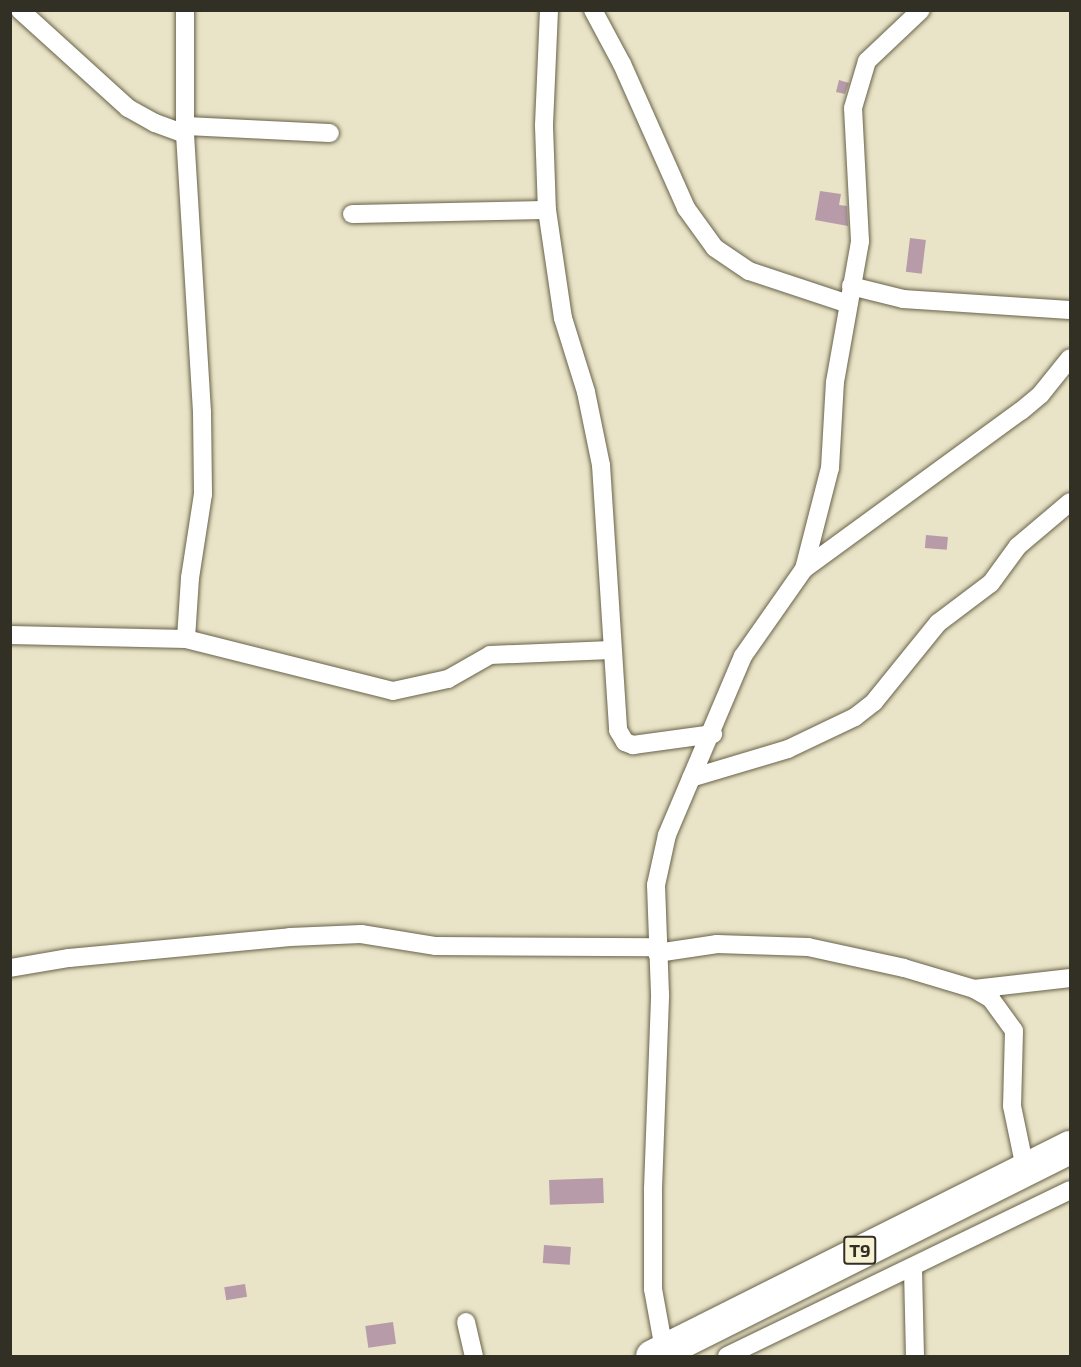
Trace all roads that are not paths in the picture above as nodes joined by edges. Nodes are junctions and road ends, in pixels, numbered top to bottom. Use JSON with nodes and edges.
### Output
{"nodes":[{"id":1,"x":20,"y":10,"type":"edge"},
{"id":2,"x":185,"y":10,"type":"edge"},
{"id":3,"x":549,"y":10,"type":"edge"},
{"id":4,"x":593,"y":10,"type":"edge"},
{"id":5,"x":921,"y":10,"type":"edge"},
{"id":6,"x":185,"y":130,"type":"junction"},
{"id":7,"x":330,"y":134,"type":"dead end"},
{"id":8,"x":546,"y":210,"type":"junction"},
{"id":9,"x":352,"y":214,"type":"dead end"},
{"id":10,"x":851,"y":286,"type":"junction"},
{"id":11,"x":848,"y":304,"type":"junction"},
{"id":12,"x":1071,"y":310,"type":"edge"},
{"id":13,"x":1071,"y":358,"type":"edge"},
{"id":14,"x":1071,"y":502,"type":"edge"},
{"id":15,"x":804,"y":569,"type":"junction"},
{"id":16,"x":10,"y":634,"type":"edge"},
{"id":17,"x":186,"y":639,"type":"junction"},
{"id":18,"x":611,"y":650,"type":"junction"},
{"id":19,"x":713,"y":734,"type":"junction"},
{"id":20,"x":691,"y":778,"type":"junction"},
{"id":21,"x":657,"y":950,"type":"junction"},
{"id":22,"x":10,"y":968,"type":"edge"},
{"id":23,"x":1071,"y":978,"type":"edge"},
{"id":24,"x":974,"y":989,"type":"junction"},
{"id":25,"x":1071,"y":1147,"type":"edge"},
{"id":26,"x":1025,"y":1168,"type":"junction"},
{"id":27,"x":1071,"y":1190,"type":"edge"},
{"id":28,"x":913,"y":1269,"type":"junction"},
{"id":29,"x":466,"y":1322,"type":"dead end"},
{"id":30,"x":661,"y":1354,"type":"edge"},
{"id":31,"x":474,"y":1356,"type":"edge"},
{"id":32,"x":727,"y":1356,"type":"edge"},
{"id":33,"x":915,"y":1356,"type":"edge"}],
"edges":[{"from":1,"to":6,"type":"street"},
{"from":2,"to":6,"type":"street"},
{"from":3,"to":8,"type":"street"},
{"from":4,"to":11,"type":"street"},
{"from":5,"to":10,"type":"street"},
{"from":6,"to":7,"type":"street"},
{"from":6,"to":17,"type":"street"},
{"from":8,"to":9,"type":"street"},
{"from":8,"to":18,"type":"street"},
{"from":10,"to":11,"type":"street"},
{"from":10,"to":12,"type":"street"},
{"from":11,"to":15,"type":"street"},
{"from":13,"to":15,"type":"street"},
{"from":14,"to":20,"type":"street"},
{"from":15,"to":19,"type":"street"},
{"from":16,"to":17,"type":"street"},
{"from":17,"to":18,"type":"street"},
{"from":18,"to":19,"type":"street"},
{"from":19,"to":20,"type":"street"},
{"from":20,"to":21,"type":"street"},
{"from":21,"to":22,"type":"street"},
{"from":21,"to":24,"type":"street"},
{"from":21,"to":30,"type":"street"},
{"from":23,"to":24,"type":"street"},
{"from":24,"to":26,"type":"street"},
{"from":25,"to":26,"type":"highway","number":"T9"},
{"from":26,"to":30,"type":"highway","number":"T9"},
{"from":27,"to":28,"type":"street"},
{"from":28,"to":32,"type":"street"},
{"from":28,"to":33,"type":"street"},
{"from":29,"to":31,"type":"street"}]}
